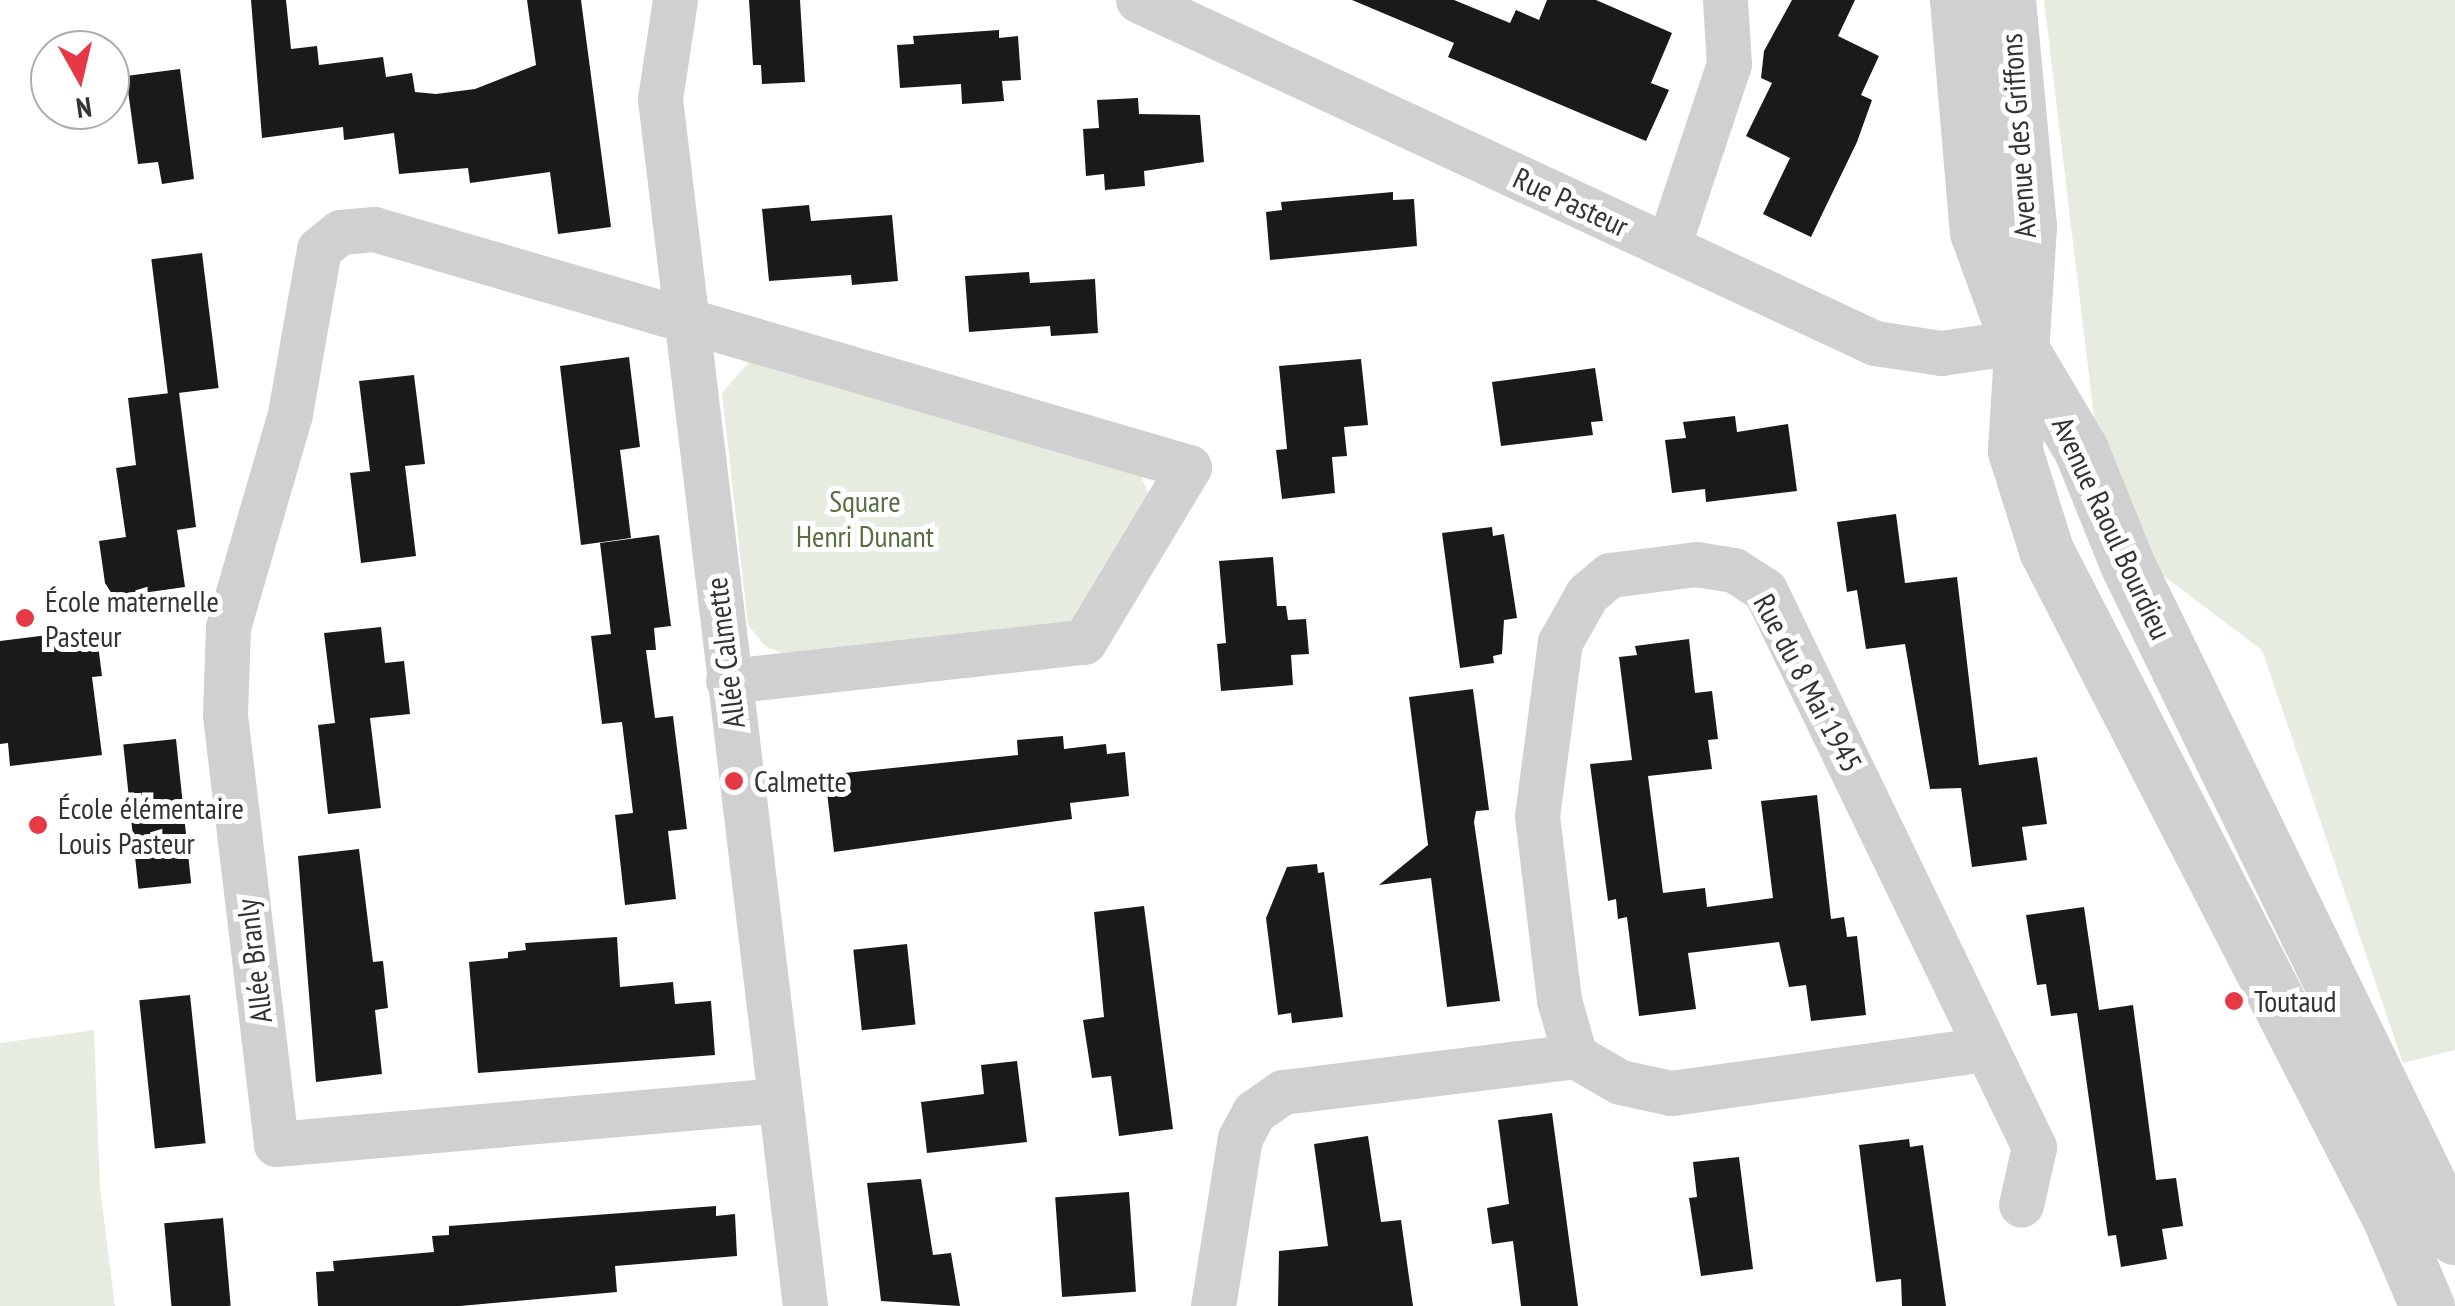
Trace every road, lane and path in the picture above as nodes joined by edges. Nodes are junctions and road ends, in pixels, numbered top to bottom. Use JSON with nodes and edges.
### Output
{"nodes":[{"id":1,"x":675,"y":0,"type":"edge"},
{"id":2,"x":1138,"y":0,"type":"edge"},
{"id":3,"x":1957,"y":0,"type":"edge"},
{"id":4,"x":2008,"y":0,"type":"edge"},
{"id":5,"x":1716,"y":1,"type":"edge"},
{"id":6,"x":1668,"y":247,"type":"junction"},
{"id":7,"x":684,"y":318,"type":"junction"},
{"id":8,"x":2017,"y":342,"type":"junction"},
{"id":9,"x":728,"y":681,"type":"junction"},
{"id":10,"x":1986,"y":1050,"type":"junction"},
{"id":11,"x":1575,"y":1056,"type":"junction"},
{"id":12,"x":779,"y":1100,"type":"junction"},
{"id":13,"x":2021,"y":1205,"type":"dead end"},
{"id":14,"x":2455,"y":1236,"type":"edge"},
{"id":15,"x":2446,"y":1305,"type":"edge"},
{"id":16,"x":805,"y":1306,"type":"edge"},
{"id":17,"x":1213,"y":1306,"type":"edge"}],
"edges":[{"from":1,"to":7,"type":"street","name":"Allée Calmette"},
{"from":2,"to":6,"type":"street","name":"Rue Pasteur"},
{"from":3,"to":8,"type":"street","name":"Avenue des Griffons"},
{"from":4,"to":8,"type":"street","name":"Avenue des Griffons"},
{"from":5,"to":6,"type":"street"},
{"from":6,"to":8,"type":"street","name":"Rue Pasteur"},
{"from":7,"to":9,"type":"street","name":"Allée Calmette"},
{"from":7,"to":9,"type":"street"},
{"from":7,"to":12,"type":"street","name":"Allée Branly"},
{"from":8,"to":14,"type":"street","name":"Avenue Raoul Bourdieu"},
{"from":8,"to":15,"type":"street","name":"Avenue Raoul Bourdieu"},
{"from":9,"to":12,"type":"street","name":"Allée Calmette"},
{"from":10,"to":11,"type":"street"},
{"from":10,"to":11,"type":"street","name":"Rue du 8 Mai 1945"},
{"from":10,"to":13,"type":"street","name":"Rue du 8 Mai 1945"},
{"from":11,"to":17,"type":"street"},
{"from":12,"to":16,"type":"street","name":"Allée Calmette"}]}
